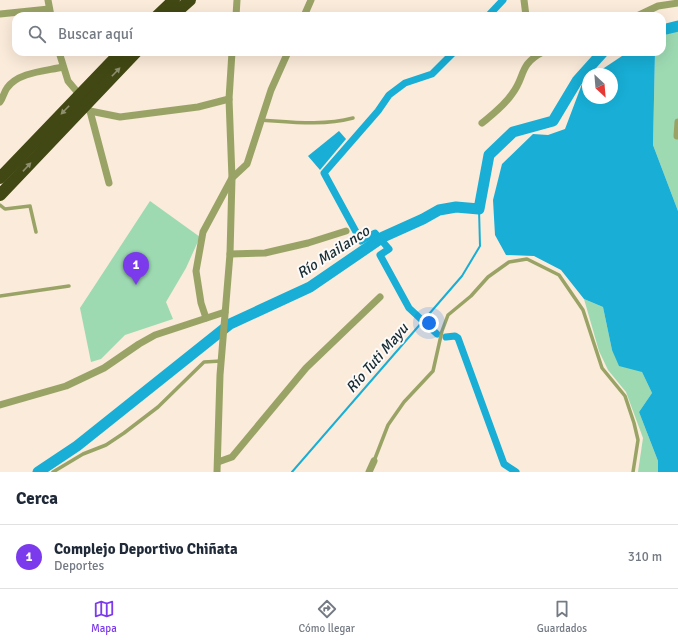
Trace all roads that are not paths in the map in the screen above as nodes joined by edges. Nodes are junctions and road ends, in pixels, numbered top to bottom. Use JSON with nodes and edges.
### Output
{"nodes":[{"id":1,"x":48,"y":0,"type":"edge"},
{"id":2,"x":174,"y":0,"type":"edge"},
{"id":3,"x":190,"y":0,"type":"edge"},
{"id":4,"x":238,"y":0,"type":"edge"},
{"id":5,"x":311,"y":0,"type":"edge"},
{"id":6,"x":524,"y":0,"type":"edge"},
{"id":7,"x":678,"y":3,"type":"edge"},
{"id":8,"x":50,"y":12,"type":"edge"},
{"id":9,"x":161,"y":12,"type":"edge"},
{"id":10,"x":176,"y":12,"type":"edge"},
{"id":11,"x":236,"y":12,"type":"edge"},
{"id":12,"x":306,"y":12,"type":"edge"},
{"id":13,"x":526,"y":12,"type":"edge"},
{"id":14,"x":645,"y":12,"type":"edge"},
{"id":15,"x":0,"y":14,"type":"edge"},
{"id":16,"x":12,"y":14,"type":"edge"},
{"id":17,"x":60,"y":56,"type":"edge"},
{"id":18,"x":117,"y":56,"type":"edge"},
{"id":19,"x":133,"y":56,"type":"edge"},
{"id":20,"x":232,"y":56,"type":"edge"},
{"id":21,"x":286,"y":56,"type":"edge"},
{"id":22,"x":530,"y":56,"type":"edge"},
{"id":23,"x":63,"y":67,"type":"junction"},
{"id":24,"x":79,"y":94,"type":"junction"},
{"id":25,"x":229,"y":99,"type":"junction"},
{"id":26,"x":0,"y":102,"type":"edge"},
{"id":27,"x":87,"y":109,"type":"junction"},
{"id":28,"x":353,"y":118,"type":"dead end"},
{"id":29,"x":261,"y":120,"type":"junction"},
{"id":30,"x":678,"y":122,"type":"edge"},
{"id":31,"x":482,"y":123,"type":"dead end"},
{"id":32,"x":677,"y":136,"type":"dead end"},
{"id":33,"x":0,"y":178,"type":"edge"},
{"id":34,"x":232,"y":178,"type":"junction"},
{"id":35,"x":109,"y":183,"type":"dead end"},
{"id":36,"x":0,"y":195,"type":"edge"},
{"id":37,"x":0,"y":205,"type":"edge"},
{"id":38,"x":346,"y":231,"type":"dead end"},
{"id":39,"x":36,"y":232,"type":"dead end"},
{"id":40,"x":230,"y":254,"type":"junction"},
{"id":41,"x":68,"y":286,"type":"dead end"},
{"id":42,"x":0,"y":296,"type":"edge"},
{"id":43,"x":380,"y":297,"type":"dead end"},
{"id":44,"x":225,"y":312,"type":"junction"},
{"id":45,"x":206,"y":318,"type":"junction"},
{"id":46,"x":221,"y":361,"type":"junction"},
{"id":47,"x":0,"y":405,"type":"edge"},
{"id":48,"x":374,"y":461,"type":"joint"},
{"id":49,"x":218,"y":462,"type":"junction"},
{"id":50,"x":53,"y":472,"type":"edge"},
{"id":51,"x":217,"y":472,"type":"edge"},
{"id":52,"x":369,"y":472,"type":"edge"},
{"id":53,"x":633,"y":472,"type":"edge"}],
"edges":[{"from":1,"to":8,"type":"street"},
{"from":2,"to":9,"type":"highway"},
{"from":3,"to":10,"type":"highway"},
{"from":4,"to":11,"type":"street"},
{"from":5,"to":12,"type":"street"},
{"from":6,"to":13,"type":"street"},
{"from":7,"to":14,"type":"street"},
{"from":15,"to":16,"type":"street"},
{"from":17,"to":23,"type":"street"},
{"from":18,"to":24,"type":"highway"},
{"from":27,"to":19,"type":"highway","one_way":true},
{"from":20,"to":25,"type":"street"},
{"from":21,"to":29,"type":"street"},
{"from":22,"to":31,"type":"street"},
{"from":23,"to":24,"type":"street"},
{"from":23,"to":26,"type":"street"},
{"from":24,"to":33,"type":"highway","one_way":true},
{"from":25,"to":27,"type":"street"},
{"from":25,"to":34,"type":"street"},
{"from":27,"to":35,"type":"street"},
{"from":36,"to":27,"type":"highway","one_way":true},
{"from":28,"to":29,"type":"lane"},
{"from":29,"to":34,"type":"street"},
{"from":30,"to":32,"type":"street"},
{"from":34,"to":40,"type":"street"},
{"from":34,"to":45,"type":"street"},
{"from":37,"to":39,"type":"lane"},
{"from":38,"to":40,"type":"street"},
{"from":40,"to":44,"type":"street"},
{"from":41,"to":42,"type":"lane"},
{"from":43,"to":49,"type":"street"},
{"from":44,"to":45,"type":"street"},
{"from":44,"to":46,"type":"street"},
{"from":45,"to":47,"type":"street"},
{"from":46,"to":49,"type":"street"},
{"from":46,"to":50,"type":"lane"},
{"from":48,"to":52,"type":"street"},
{"from":48,"to":53,"type":"lane"},
{"from":49,"to":51,"type":"street"}]}
